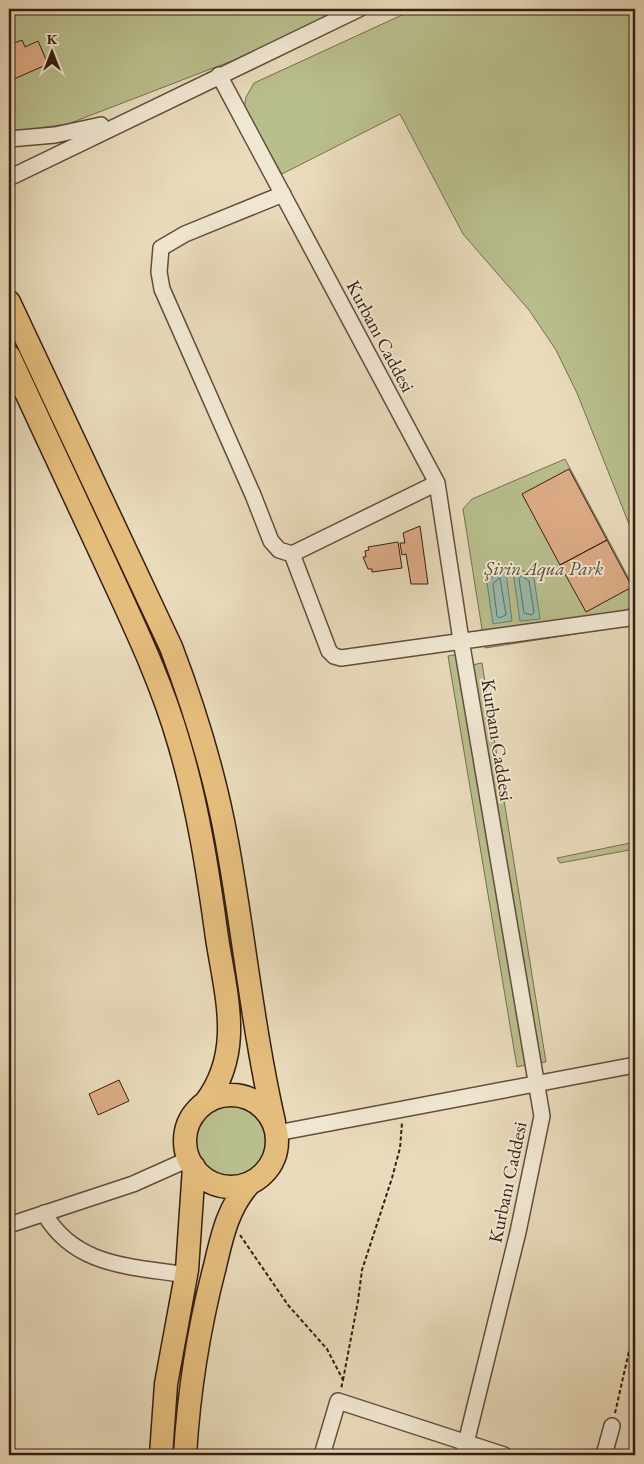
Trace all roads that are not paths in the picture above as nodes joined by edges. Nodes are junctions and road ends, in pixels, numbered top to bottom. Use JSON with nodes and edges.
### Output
{"nodes":[{"id":1,"x":359,"y":9,"type":"edge"},
{"id":2,"x":219,"y":75,"type":"junction"},
{"id":3,"x":125,"y":120,"type":"junction"},
{"id":4,"x":9,"y":139,"type":"edge"},
{"id":5,"x":9,"y":178,"type":"edge"},
{"id":6,"x":283,"y":194,"type":"junction"},
{"id":7,"x":9,"y":302,"type":"edge"},
{"id":8,"x":9,"y":356,"type":"edge"},
{"id":9,"x":437,"y":484,"type":"junction"},
{"id":10,"x":292,"y":554,"type":"junction"},
{"id":11,"x":635,"y":614,"type":"edge"},
{"id":12,"x":461,"y":640,"type":"junction"},
{"id":13,"x":635,"y":1065,"type":"edge"},
{"id":14,"x":536,"y":1083,"type":"junction"},
{"id":15,"x":205,"y":1103,"type":"junction"},
{"id":16,"x":275,"y":1127,"type":"junction"},
{"id":17,"x":191,"y":1163,"type":"junction"},
{"id":18,"x":250,"y":1183,"type":"junction"},
{"id":19,"x":44,"y":1214,"type":"junction"},
{"id":20,"x":9,"y":1224,"type":"edge"},
{"id":21,"x":186,"y":1275,"type":"junction"},
{"id":22,"x":612,"y":1426,"type":"road end"},
{"id":23,"x":464,"y":1449,"type":"edge"},
{"id":24,"x":161,"y":1455,"type":"edge"},
{"id":25,"x":185,"y":1455,"type":"edge"},
{"id":26,"x":322,"y":1455,"type":"edge"},
{"id":27,"x":504,"y":1455,"type":"edge"},
{"id":28,"x":604,"y":1455,"type":"edge"}],
"edges":[{"from":1,"to":2,"type":"street"},
{"from":2,"to":3,"type":"street"},
{"from":2,"to":6,"type":"street","name":"Kurbanı Caddesi"},
{"from":3,"to":4,"type":"street"},
{"from":3,"to":5,"type":"street"},
{"from":6,"to":9,"type":"street","name":"Kurbanı Caddesi"},
{"from":6,"to":10,"type":"street"},
{"from":7,"to":16,"type":"highway"},
{"from":8,"to":15,"type":"highway"},
{"from":9,"to":10,"type":"street"},
{"from":9,"to":12,"type":"street","name":"Kurbanı Caddesi"},
{"from":10,"to":12,"type":"street"},
{"from":11,"to":12,"type":"street"},
{"from":12,"to":14,"type":"street","name":"Kurbanı Caddesi"},
{"from":13,"to":14,"type":"street"},
{"from":14,"to":16,"type":"street"},
{"from":14,"to":23,"type":"street","name":"Kurbanı Caddesi"},
{"from":15,"to":16,"type":"highway"},
{"from":15,"to":17,"type":"highway"},
{"from":16,"to":18,"type":"highway"},
{"from":17,"to":18,"type":"highway"},
{"from":17,"to":19,"type":"street"},
{"from":17,"to":21,"type":"highway"},
{"from":18,"to":25,"type":"highway"},
{"from":19,"to":20,"type":"street"},
{"from":19,"to":21,"type":"street"},
{"from":21,"to":24,"type":"highway"},
{"from":22,"to":28,"type":"street"},
{"from":23,"to":26,"type":"street"},
{"from":23,"to":27,"type":"street"}]}
